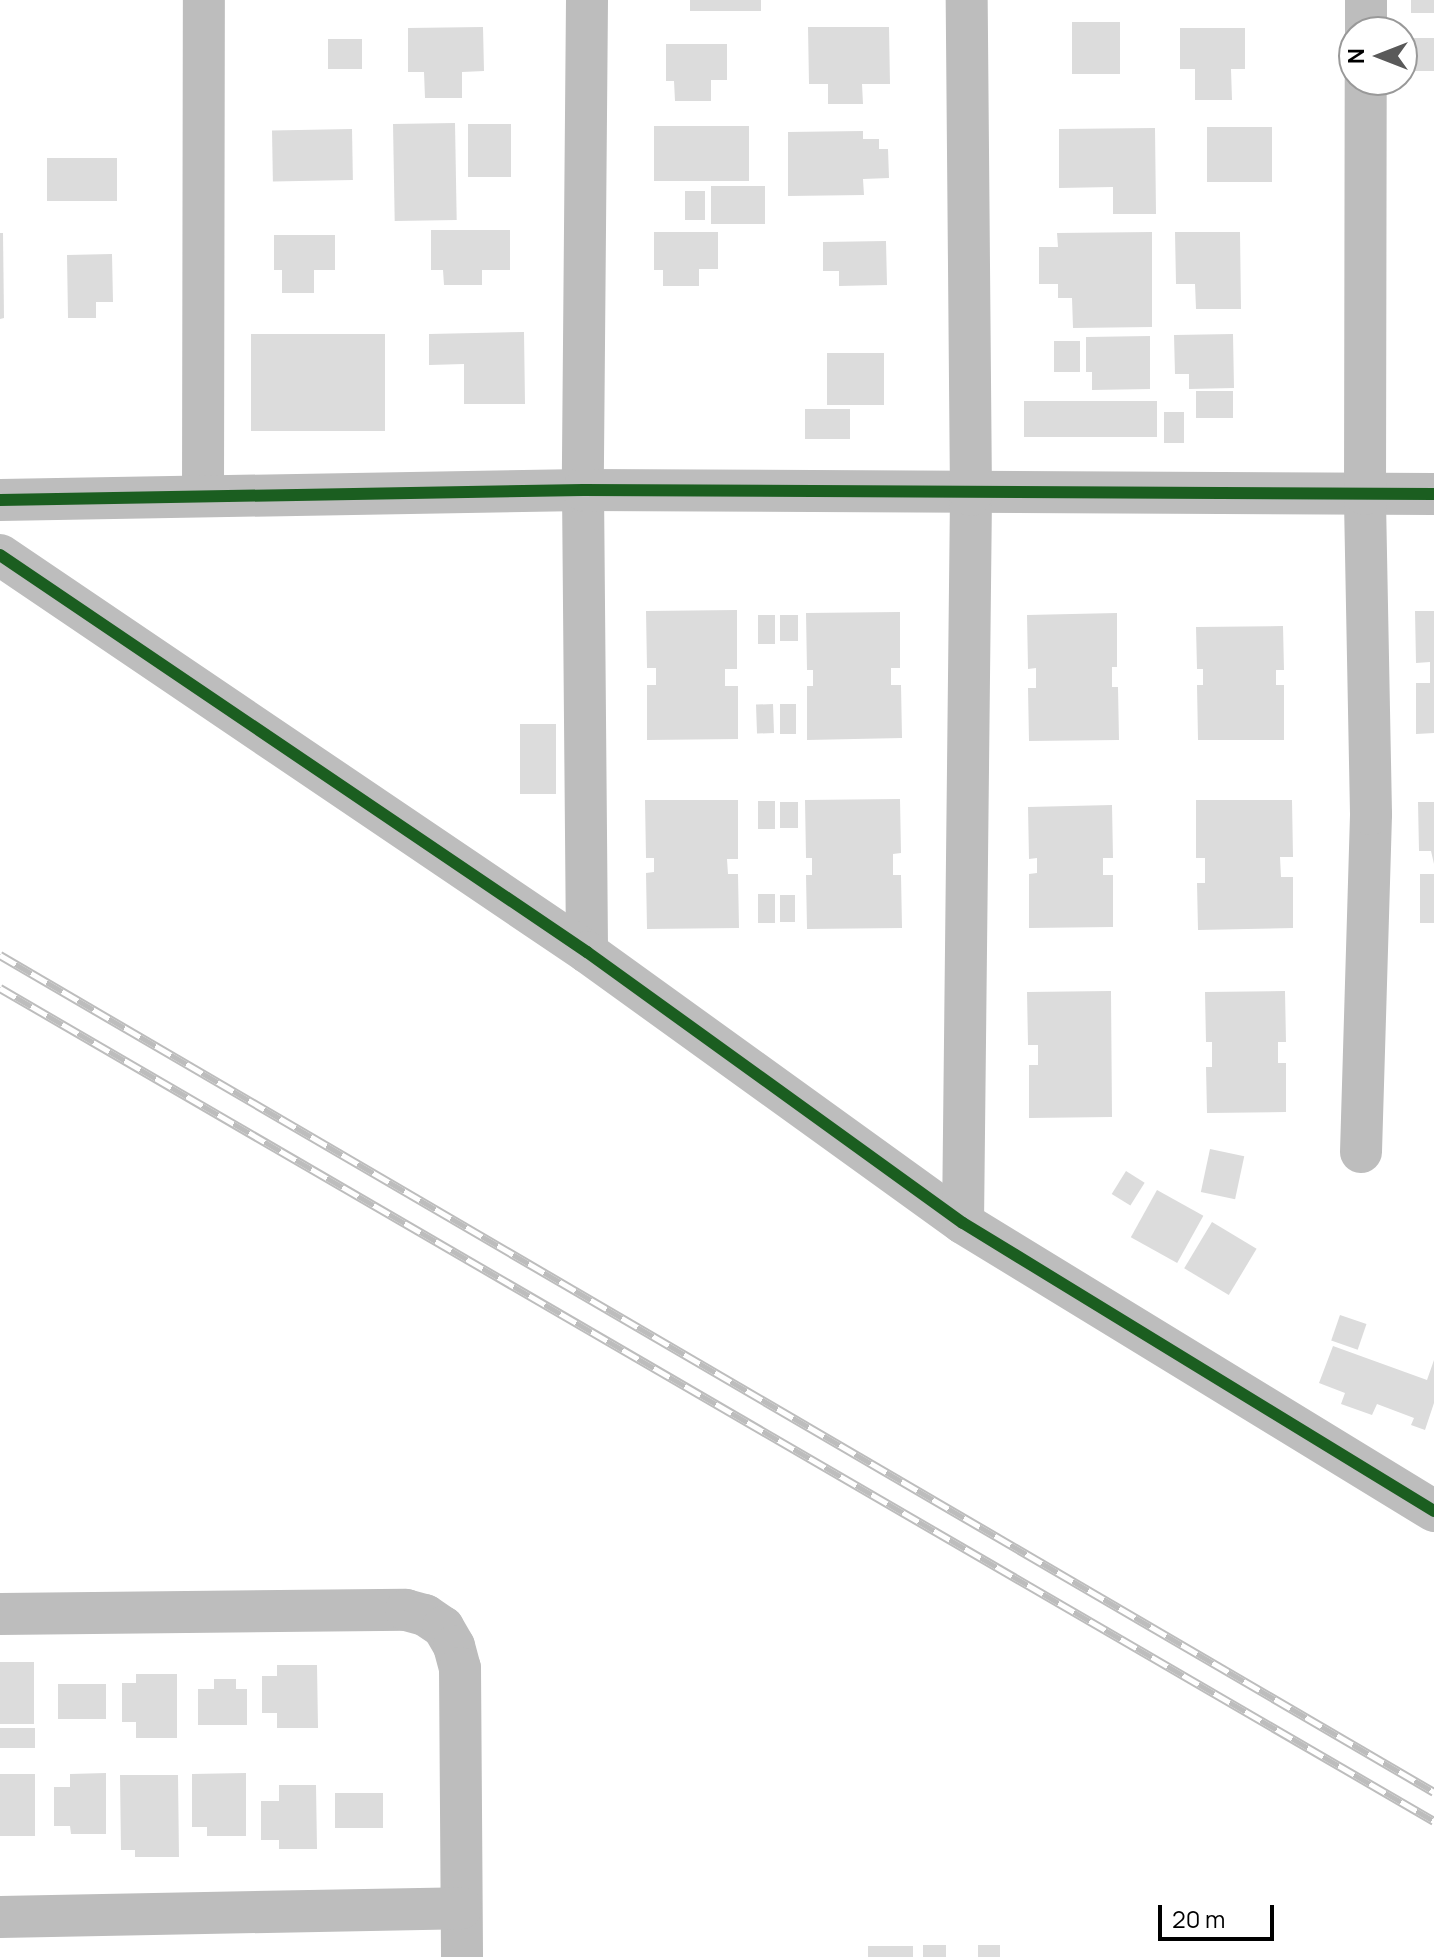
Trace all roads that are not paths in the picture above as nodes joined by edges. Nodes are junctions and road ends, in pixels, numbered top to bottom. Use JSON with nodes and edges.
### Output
{"nodes":[{"id":1,"x":204,"y":0,"type":"edge"},
{"id":2,"x":587,"y":0,"type":"edge"},
{"id":3,"x":967,"y":0,"type":"edge"},
{"id":4,"x":1366,"y":96,"type":"edge"},
{"id":5,"x":583,"y":490,"type":"junction"},
{"id":6,"x":1365,"y":494,"type":"junction"},
{"id":7,"x":1434,"y":494,"type":"edge"},
{"id":8,"x":971,"y":495,"type":"junction"},
{"id":9,"x":203,"y":496,"type":"junction"},
{"id":10,"x":0,"y":500,"type":"edge"},
{"id":11,"x":0,"y":555,"type":"edge"},
{"id":12,"x":587,"y":952,"type":"junction"},
{"id":13,"x":1361,"y":1152,"type":"dead end"},
{"id":14,"x":963,"y":1223,"type":"junction"},
{"id":15,"x":1434,"y":1511,"type":"edge"},
{"id":16,"x":0,"y":1614,"type":"edge"},
{"id":17,"x":461,"y":1908,"type":"junction"},
{"id":18,"x":0,"y":1917,"type":"edge"},
{"id":19,"x":462,"y":1957,"type":"edge"}],
"edges":[{"from":1,"to":9,"type":"street"},
{"from":2,"to":5,"type":"street"},
{"from":3,"to":8,"type":"street"},
{"from":4,"to":6,"type":"street"},
{"from":5,"to":8,"type":"street"},
{"from":5,"to":9,"type":"street"},
{"from":5,"to":12,"type":"street"},
{"from":6,"to":7,"type":"street"},
{"from":6,"to":8,"type":"street"},
{"from":6,"to":13,"type":"street"},
{"from":8,"to":14,"type":"street"},
{"from":9,"to":10,"type":"street"},
{"from":11,"to":12,"type":"street"},
{"from":12,"to":14,"type":"street"},
{"from":14,"to":15,"type":"street"},
{"from":16,"to":17,"type":"street"},
{"from":17,"to":18,"type":"street"},
{"from":17,"to":19,"type":"street"}]}
